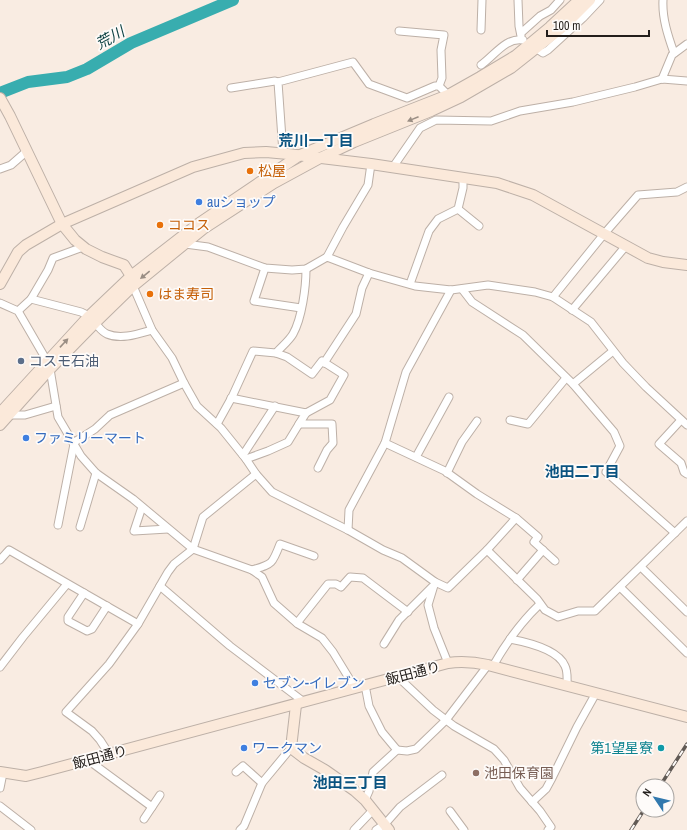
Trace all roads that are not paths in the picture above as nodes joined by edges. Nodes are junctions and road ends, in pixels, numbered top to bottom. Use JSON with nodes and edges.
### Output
{"nodes":[{"id":1,"x":482,"y":0,"type":"edge"},
{"id":2,"x":518,"y":0,"type":"edge"},
{"id":3,"x":560,"y":0,"type":"edge"},
{"id":4,"x":600,"y":0,"type":"edge"},
{"id":5,"x":663,"y":0,"type":"edge"},
{"id":6,"x":585,"y":2,"type":"edge"},
{"id":7,"x":481,"y":30,"type":"dead end"},
{"id":8,"x":399,"y":31,"type":"dead end"},
{"id":9,"x":523,"y":40,"type":"junction"},
{"id":10,"x":687,"y":44,"type":"edge"},
{"id":11,"x":537,"y":49,"type":"junction"},
{"id":12,"x":674,"y":52,"type":"junction"},
{"id":13,"x":481,"y":65,"type":"dead end"},
{"id":14,"x":662,"y":79,"type":"junction"},
{"id":15,"x":278,"y":82,"type":"junction"},
{"id":16,"x":687,"y":82,"type":"edge"},
{"id":17,"x":439,"y":86,"type":"junction"},
{"id":18,"x":231,"y":88,"type":"dead end"},
{"id":19,"x":448,"y":95,"type":"junction"},
{"id":20,"x":0,"y":98,"type":"edge"},
{"id":21,"x":433,"y":116,"type":"junction"},
{"id":22,"x":26,"y":148,"type":"junction"},
{"id":23,"x":283,"y":153,"type":"junction"},
{"id":24,"x":300,"y":155,"type":"junction"},
{"id":25,"x":320,"y":158,"type":"junction"},
{"id":26,"x":371,"y":164,"type":"junction"},
{"id":27,"x":393,"y":167,"type":"junction"},
{"id":28,"x":0,"y":169,"type":"edge"},
{"id":29,"x":463,"y":178,"type":"junction"},
{"id":30,"x":687,"y":187,"type":"edge"},
{"id":31,"x":458,"y":209,"type":"junction"},
{"id":32,"x":62,"y":224,"type":"junction"},
{"id":33,"x":479,"y":226,"type":"dead end"},
{"id":34,"x":604,"y":234,"type":"junction"},
{"id":35,"x":185,"y":244,"type":"junction"},
{"id":36,"x":83,"y":247,"type":"junction"},
{"id":37,"x":626,"y":247,"type":"junction"},
{"id":38,"x":327,"y":257,"type":"junction"},
{"id":39,"x":687,"y":265,"type":"edge"},
{"id":40,"x":265,"y":268,"type":"junction"},
{"id":41,"x":306,"y":269,"type":"junction"},
{"id":42,"x":369,"y":273,"type":"junction"},
{"id":43,"x":132,"y":281,"type":"junction"},
{"id":44,"x":0,"y":284,"type":"edge"},
{"id":45,"x":410,"y":284,"type":"junction"},
{"id":46,"x":462,"y":289,"type":"junction"},
{"id":47,"x":451,"y":290,"type":"junction"},
{"id":48,"x":553,"y":297,"type":"junction"},
{"id":49,"x":31,"y":299,"type":"junction"},
{"id":50,"x":0,"y":303,"type":"edge"},
{"id":51,"x":301,"y":308,"type":"junction"},
{"id":52,"x":18,"y":310,"type":"junction"},
{"id":53,"x":572,"y":310,"type":"junction"},
{"id":54,"x":92,"y":319,"type":"junction"},
{"id":55,"x":152,"y":330,"type":"junction"},
{"id":56,"x":613,"y":351,"type":"junction"},
{"id":57,"x":276,"y":352,"type":"junction"},
{"id":58,"x":324,"y":363,"type":"junction"},
{"id":59,"x":49,"y":365,"type":"junction"},
{"id":60,"x":566,"y":378,"type":"junction"},
{"id":61,"x":184,"y":383,"type":"junction"},
{"id":62,"x":573,"y":384,"type":"junction"},
{"id":63,"x":449,"y":397,"type":"dead end"},
{"id":64,"x":231,"y":398,"type":"junction"},
{"id":65,"x":56,"y":406,"type":"junction"},
{"id":66,"x":275,"y":406,"type":"junction"},
{"id":67,"x":306,"y":413,"type":"junction"},
{"id":68,"x":4,"y":414,"type":"edge"},
{"id":69,"x":510,"y":420,"type":"dead end"},
{"id":70,"x":681,"y":420,"type":"junction"},
{"id":71,"x":476,"y":421,"type":"dead end"},
{"id":72,"x":216,"y":424,"type":"junction"},
{"id":73,"x":299,"y":424,"type":"junction"},
{"id":74,"x":0,"y":425,"type":"edge"},
{"id":75,"x":687,"y":425,"type":"edge"},
{"id":76,"x":385,"y":443,"type":"junction"},
{"id":77,"x":74,"y":444,"type":"junction"},
{"id":78,"x":245,"y":456,"type":"junction"},
{"id":79,"x":416,"y":457,"type":"junction"},
{"id":80,"x":318,"y":468,"type":"dead end"},
{"id":81,"x":96,"y":473,"type":"junction"},
{"id":82,"x":447,"y":473,"type":"junction"},
{"id":83,"x":256,"y":474,"type":"junction"},
{"id":84,"x":687,"y":474,"type":"edge"},
{"id":85,"x":142,"y":507,"type":"junction"},
{"id":86,"x":516,"y":518,"type":"junction"},
{"id":87,"x":687,"y":521,"type":"edge"},
{"id":88,"x":58,"y":524,"type":"dead end"},
{"id":89,"x":80,"y":527,"type":"dead end"},
{"id":90,"x":168,"y":529,"type":"junction"},
{"id":91,"x":348,"y":530,"type":"junction"},
{"id":92,"x":675,"y":533,"type":"junction"},
{"id":93,"x":193,"y":549,"type":"junction"},
{"id":94,"x":487,"y":550,"type":"junction"},
{"id":95,"x":543,"y":550,"type":"junction"},
{"id":96,"x":314,"y":556,"type":"dead end"},
{"id":97,"x":0,"y":560,"type":"edge"},
{"id":98,"x":555,"y":561,"type":"dead end"},
{"id":99,"x":641,"y":567,"type":"junction"},
{"id":100,"x":252,"y":570,"type":"junction"},
{"id":101,"x":516,"y":580,"type":"junction"},
{"id":102,"x":67,"y":584,"type":"junction"},
{"id":103,"x":434,"y":584,"type":"junction"},
{"id":104,"x":160,"y":586,"type":"junction"},
{"id":105,"x":620,"y":587,"type":"junction"},
{"id":106,"x":84,"y":593,"type":"junction"},
{"id":107,"x":540,"y":604,"type":"junction"},
{"id":108,"x":107,"y":606,"type":"junction"},
{"id":109,"x":408,"y":612,"type":"junction"},
{"id":110,"x":687,"y":612,"type":"edge"},
{"id":111,"x":297,"y":623,"type":"junction"},
{"id":112,"x":138,"y":624,"type":"junction"},
{"id":113,"x":510,"y":639,"type":"junction"},
{"id":114,"x":384,"y":644,"type":"dead end"},
{"id":115,"x":687,"y":653,"type":"edge"},
{"id":116,"x":448,"y":663,"type":"junction"},
{"id":117,"x":490,"y":665,"type":"junction"},
{"id":118,"x":0,"y":666,"type":"edge"},
{"id":119,"x":398,"y":677,"type":"junction"},
{"id":120,"x":567,"y":685,"type":"junction"},
{"id":121,"x":360,"y":687,"type":"junction"},
{"id":122,"x":596,"y":693,"type":"junction"},
{"id":123,"x":300,"y":703,"type":"junction"},
{"id":124,"x":687,"y":717,"type":"edge"},
{"id":125,"x":446,"y":720,"type":"junction"},
{"id":126,"x":291,"y":748,"type":"junction"},
{"id":127,"x":397,"y":750,"type":"junction"},
{"id":128,"x":109,"y":754,"type":"junction"},
{"id":129,"x":88,"y":760,"type":"junction"},
{"id":130,"x":236,"y":772,"type":"dead end"},
{"id":131,"x":1,"y":773,"type":"edge"},
{"id":132,"x":442,"y":775,"type":"dead end"},
{"id":133,"x":262,"y":783,"type":"junction"},
{"id":134,"x":0,"y":788,"type":"edge"},
{"id":135,"x":160,"y":795,"type":"dead end"},
{"id":136,"x":365,"y":800,"type":"junction"},
{"id":137,"x":532,"y":802,"type":"junction"},
{"id":138,"x":0,"y":806,"type":"edge"},
{"id":139,"x":152,"y":807,"type":"junction"},
{"id":140,"x":373,"y":810,"type":"junction"},
{"id":141,"x":450,"y":811,"type":"dead end"},
{"id":142,"x":144,"y":819,"type":"dead end"},
{"id":143,"x":387,"y":827,"type":"edge"},
{"id":144,"x":244,"y":829,"type":"edge"},
{"id":145,"x":552,"y":829,"type":"edge"},
{"id":146,"x":31,"y":830,"type":"edge"},
{"id":147,"x":354,"y":830,"type":"edge"},
{"id":148,"x":376,"y":830,"type":"edge"},
{"id":149,"x":464,"y":830,"type":"edge"}],
"edges":[{"from":1,"to":7,"type":"street"},
{"from":2,"to":9,"type":"street"},
{"from":3,"to":9,"type":"street"},
{"from":4,"to":11,"type":"street"},
{"from":5,"to":12,"type":"street"},
{"from":6,"to":9,"type":"street"},
{"from":6,"to":11,"type":"street"},
{"from":8,"to":17,"type":"street"},
{"from":9,"to":13,"type":"street"},
{"from":9,"to":19,"type":"street"},
{"from":10,"to":12,"type":"street"},
{"from":11,"to":21,"type":"street"},
{"from":12,"to":14,"type":"street"},
{"from":14,"to":16,"type":"street"},
{"from":14,"to":21,"type":"street"},
{"from":15,"to":17,"type":"street"},
{"from":15,"to":18,"type":"street"},
{"from":15,"to":23,"type":"street"},
{"from":17,"to":19,"type":"street"},
{"from":19,"to":24,"type":"street"},
{"from":20,"to":22,"type":"street"},
{"from":21,"to":25,"type":"street","one_way":true},
{"from":21,"to":27,"type":"street"},
{"from":22,"to":28,"type":"street"},
{"from":22,"to":32,"type":"street"},
{"from":23,"to":24,"type":"street"},
{"from":23,"to":32,"type":"street"},
{"from":24,"to":25,"type":"street"},
{"from":24,"to":43,"type":"street"},
{"from":25,"to":26,"type":"street"},
{"from":25,"to":35,"type":"street"},
{"from":26,"to":27,"type":"street"},
{"from":26,"to":38,"type":"street"},
{"from":27,"to":29,"type":"street"},
{"from":29,"to":31,"type":"street"},
{"from":29,"to":34,"type":"street"},
{"from":30,"to":34,"type":"street"},
{"from":31,"to":33,"type":"street"},
{"from":31,"to":45,"type":"street"},
{"from":32,"to":36,"type":"street"},
{"from":32,"to":44,"type":"street"},
{"from":34,"to":37,"type":"street"},
{"from":34,"to":48,"type":"street"},
{"from":35,"to":40,"type":"street"},
{"from":35,"to":43,"type":"street","one_way":true},
{"from":36,"to":43,"type":"street"},
{"from":36,"to":49,"type":"street"},
{"from":37,"to":39,"type":"street"},
{"from":37,"to":53,"type":"street"},
{"from":38,"to":41,"type":"street"},
{"from":38,"to":42,"type":"street"},
{"from":40,"to":41,"type":"street"},
{"from":40,"to":51,"type":"street"},
{"from":41,"to":51,"type":"street"},
{"from":42,"to":45,"type":"street"},
{"from":42,"to":58,"type":"street"},
{"from":43,"to":54,"type":"street"},
{"from":43,"to":55,"type":"street"},
{"from":45,"to":47,"type":"street"},
{"from":46,"to":47,"type":"street"},
{"from":46,"to":48,"type":"street"},
{"from":46,"to":60,"type":"street"},
{"from":47,"to":76,"type":"street"},
{"from":48,"to":53,"type":"street"},
{"from":49,"to":52,"type":"street"},
{"from":49,"to":54,"type":"street"},
{"from":50,"to":52,"type":"street"},
{"from":51,"to":57,"type":"street"},
{"from":52,"to":59,"type":"street"},
{"from":53,"to":56,"type":"street"},
{"from":54,"to":55,"type":"street"},
{"from":54,"to":59,"type":"street"},
{"from":55,"to":61,"type":"street"},
{"from":56,"to":62,"type":"street"},
{"from":56,"to":70,"type":"street"},
{"from":57,"to":58,"type":"street"},
{"from":57,"to":64,"type":"street"},
{"from":58,"to":67,"type":"street"},
{"from":59,"to":65,"type":"street"},
{"from":59,"to":68,"type":"street"},
{"from":60,"to":62,"type":"street"},
{"from":60,"to":69,"type":"street"},
{"from":61,"to":72,"type":"street"},
{"from":61,"to":77,"type":"street"},
{"from":62,"to":92,"type":"street"},
{"from":63,"to":79,"type":"street"},
{"from":64,"to":66,"type":"street"},
{"from":64,"to":72,"type":"street"},
{"from":65,"to":68,"type":"street"},
{"from":65,"to":77,"type":"street"},
{"from":66,"to":67,"type":"street"},
{"from":66,"to":78,"type":"street"},
{"from":67,"to":73,"type":"street"},
{"from":68,"to":74,"type":"street"},
{"from":70,"to":75,"type":"street"},
{"from":70,"to":84,"type":"street"},
{"from":71,"to":82,"type":"street"},
{"from":72,"to":78,"type":"street"},
{"from":73,"to":78,"type":"street"},
{"from":73,"to":80,"type":"street"},
{"from":76,"to":79,"type":"street"},
{"from":76,"to":91,"type":"street"},
{"from":77,"to":81,"type":"street"},
{"from":77,"to":88,"type":"street"},
{"from":78,"to":83,"type":"street"},
{"from":79,"to":82,"type":"street"},
{"from":81,"to":85,"type":"street"},
{"from":81,"to":89,"type":"street"},
{"from":82,"to":86,"type":"street"},
{"from":83,"to":91,"type":"street"},
{"from":83,"to":93,"type":"street"},
{"from":85,"to":90,"type":"street"},
{"from":85,"to":90,"type":"street"},
{"from":86,"to":94,"type":"street"},
{"from":86,"to":95,"type":"street"},
{"from":87,"to":92,"type":"street"},
{"from":90,"to":93,"type":"street"},
{"from":91,"to":103,"type":"street"},
{"from":92,"to":99,"type":"street"},
{"from":93,"to":100,"type":"street"},
{"from":93,"to":104,"type":"street"},
{"from":94,"to":101,"type":"street"},
{"from":94,"to":103,"type":"street"},
{"from":95,"to":98,"type":"street"},
{"from":95,"to":101,"type":"street"},
{"from":96,"to":100,"type":"street"},
{"from":97,"to":102,"type":"street"},
{"from":99,"to":105,"type":"street"},
{"from":99,"to":110,"type":"street"},
{"from":100,"to":111,"type":"street"},
{"from":101,"to":107,"type":"street"},
{"from":102,"to":106,"type":"street"},
{"from":102,"to":118,"type":"street"},
{"from":103,"to":109,"type":"street"},
{"from":103,"to":116,"type":"street"},
{"from":104,"to":112,"type":"street"},
{"from":104,"to":123,"type":"street"},
{"from":105,"to":107,"type":"street"},
{"from":105,"to":115,"type":"street"},
{"from":106,"to":108,"type":"street"},
{"from":106,"to":108,"type":"street"},
{"from":107,"to":113,"type":"street"},
{"from":108,"to":112,"type":"street"},
{"from":109,"to":111,"type":"street"},
{"from":109,"to":114,"type":"street"},
{"from":111,"to":121,"type":"street"},
{"from":112,"to":128,"type":"street"},
{"from":113,"to":117,"type":"street"},
{"from":113,"to":120,"type":"street"},
{"from":116,"to":117,"type":"street","name":"飯田通り"},
{"from":116,"to":119,"type":"street","name":"飯田通り"},
{"from":117,"to":120,"type":"street","name":"飯田通り"},
{"from":117,"to":125,"type":"street"},
{"from":119,"to":121,"type":"street","name":"飯田通り"},
{"from":119,"to":125,"type":"street"},
{"from":120,"to":122,"type":"street","name":"飯田通り"},
{"from":121,"to":123,"type":"street","name":"飯田通り"},
{"from":121,"to":127,"type":"street"},
{"from":122,"to":124,"type":"street","name":"飯田通り"},
{"from":122,"to":137,"type":"street"},
{"from":123,"to":126,"type":"street"},
{"from":123,"to":128,"type":"street","name":"飯田通り"},
{"from":125,"to":127,"type":"street"},
{"from":125,"to":137,"type":"street"},
{"from":126,"to":133,"type":"street"},
{"from":126,"to":136,"type":"street"},
{"from":127,"to":136,"type":"street"},
{"from":128,"to":129,"type":"street","name":"飯田通り"},
{"from":129,"to":131,"type":"street","name":"飯田通り"},
{"from":129,"to":139,"type":"street"},
{"from":130,"to":133,"type":"street"},
{"from":131,"to":134,"type":"street"},
{"from":132,"to":143,"type":"street"},
{"from":133,"to":144,"type":"street"},
{"from":135,"to":139,"type":"street"},
{"from":136,"to":140,"type":"street"},
{"from":137,"to":145,"type":"street"},
{"from":138,"to":146,"type":"street"},
{"from":139,"to":142,"type":"street"},
{"from":140,"to":143,"type":"street"},
{"from":140,"to":147,"type":"street"},
{"from":141,"to":149,"type":"street"},
{"from":143,"to":148,"type":"street"}]}
